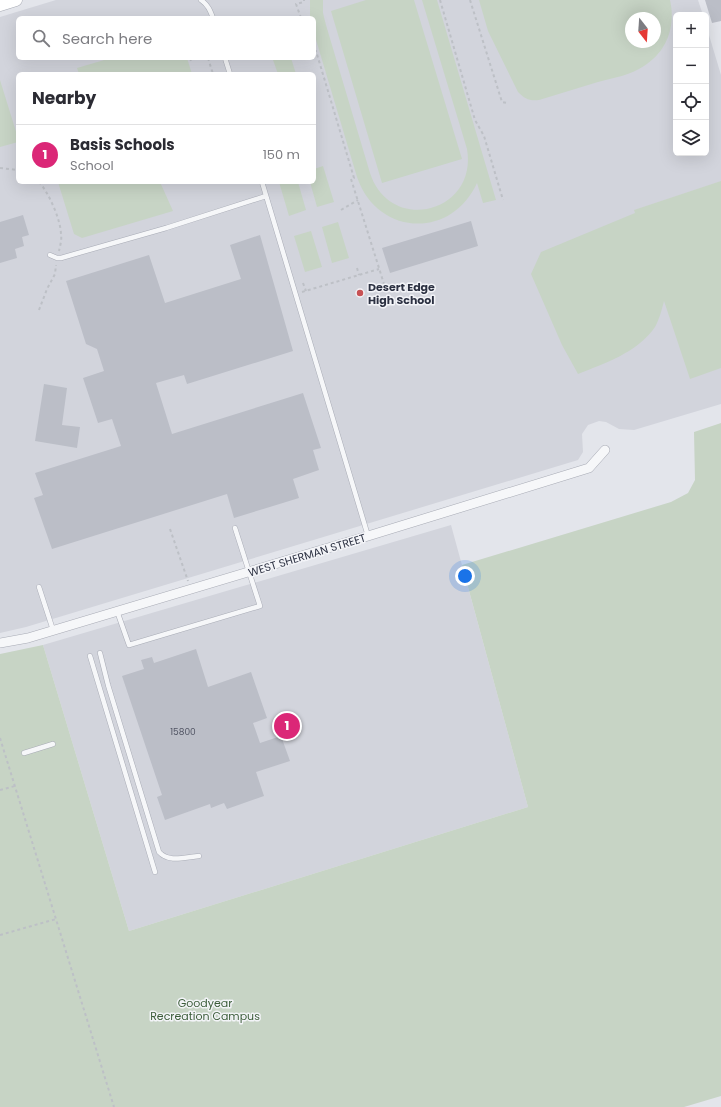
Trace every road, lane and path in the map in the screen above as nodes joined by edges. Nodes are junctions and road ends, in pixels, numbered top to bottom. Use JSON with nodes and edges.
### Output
{"nodes":[{"id":1,"x":16,"y":0,"type":"edge"},
{"id":2,"x":201,"y":0,"type":"edge"},
{"id":3,"x":304,"y":0,"type":"edge"},
{"id":4,"x":440,"y":0,"type":"edge"},
{"id":5,"x":470,"y":0,"type":"edge"},
{"id":6,"x":0,"y":5,"type":"edge"},
{"id":7,"x":212,"y":16,"type":"edge"},
{"id":8,"x":300,"y":16,"type":"edge"},
{"id":9,"x":316,"y":51,"type":"edge"},
{"id":10,"x":210,"y":60,"type":"edge"},
{"id":11,"x":226,"y":60,"type":"edge"},
{"id":12,"x":212,"y":72,"type":"edge"},
{"id":13,"x":229,"y":72,"type":"edge"},
{"id":14,"x":508,"y":103,"type":"dead end"},
{"id":15,"x":0,"y":168,"type":"edge"},
{"id":16,"x":16,"y":170,"type":"edge"},
{"id":17,"x":41,"y":184,"type":"edge"},
{"id":18,"x":263,"y":184,"type":"edge"},
{"id":19,"x":266,"y":196,"type":"junction"},
{"id":20,"x":358,"y":200,"type":"junction"},
{"id":21,"x":503,"y":200,"type":"dead end"},
{"id":22,"x":341,"y":210,"type":"dead end"},
{"id":23,"x":50,"y":255,"type":"dead end"},
{"id":24,"x":57,"y":258,"type":"junction"},
{"id":25,"x":357,"y":268,"type":"dead end"},
{"id":26,"x":379,"y":269,"type":"junction"},
{"id":27,"x":359,"y":275,"type":"junction"},
{"id":28,"x":303,"y":283,"type":"dead end"},
{"id":29,"x":384,"y":284,"type":"dead end"},
{"id":30,"x":306,"y":291,"type":"junction"},
{"id":31,"x":296,"y":294,"type":"junction"},
{"id":32,"x":39,"y":310,"type":"dead end"},
{"id":33,"x":605,"y":450,"type":"dead end"},
{"id":34,"x":235,"y":528,"type":"dead end"},
{"id":35,"x":170,"y":529,"type":"dead end"},
{"id":36,"x":368,"y":536,"type":"junction"},
{"id":37,"x":249,"y":572,"type":"junction"},
{"id":38,"x":40,"y":587,"type":"dead end"},
{"id":39,"x":191,"y":589,"type":"junction"},
{"id":40,"x":117,"y":611,"type":"junction"},
{"id":41,"x":53,"y":630,"type":"junction"},
{"id":42,"x":0,"y":643,"type":"edge"},
{"id":43,"x":100,"y":653,"type":"dead end"},
{"id":44,"x":90,"y":656,"type":"dead end"},
{"id":45,"x":0,"y":738,"type":"edge"},
{"id":46,"x":53,"y":744,"type":"dead end"},
{"id":47,"x":24,"y":753,"type":"dead end"},
{"id":48,"x":15,"y":786,"type":"junction"},
{"id":49,"x":0,"y":790,"type":"edge"},
{"id":50,"x":199,"y":856,"type":"dead end"},
{"id":51,"x":155,"y":872,"type":"dead end"},
{"id":52,"x":56,"y":919,"type":"junction"},
{"id":53,"x":0,"y":935,"type":"edge"},
{"id":54,"x":114,"y":1107,"type":"edge"}],
"edges":[{"from":1,"to":6,"type":"main road"},
{"from":2,"to":7,"type":"lane"},
{"from":3,"to":8,"type":"path"},
{"from":4,"to":21,"type":"path"},
{"from":5,"to":14,"type":"path"},
{"from":9,"to":20,"type":"path"},
{"from":10,"to":12,"type":"path"},
{"from":11,"to":13,"type":"lane"},
{"from":15,"to":16,"type":"path"},
{"from":17,"to":24,"type":"path"},
{"from":18,"to":19,"type":"lane"},
{"from":19,"to":24,"type":"lane"},
{"from":19,"to":31,"type":"lane"},
{"from":20,"to":22,"type":"path"},
{"from":20,"to":26,"type":"path"},
{"from":23,"to":24,"type":"lane"},
{"from":24,"to":32,"type":"path"},
{"from":25,"to":27,"type":"path"},
{"from":26,"to":27,"type":"path"},
{"from":26,"to":29,"type":"path"},
{"from":27,"to":30,"type":"path"},
{"from":28,"to":30,"type":"path"},
{"from":30,"to":31,"type":"path"},
{"from":31,"to":36,"type":"lane"},
{"from":33,"to":36,"type":"street","name":"WEST SHERMAN STREET"},
{"from":34,"to":37,"type":"lane"},
{"from":35,"to":39,"type":"path"},
{"from":36,"to":37,"type":"street","name":"WEST SHERMAN STREET"},
{"from":37,"to":39,"type":"street","name":"WEST SHERMAN STREET"},
{"from":37,"to":40,"type":"lane"},
{"from":38,"to":41,"type":"lane"},
{"from":39,"to":40,"type":"street","name":"WEST SHERMAN STREET"},
{"from":40,"to":41,"type":"street","name":"WEST SHERMAN STREET"},
{"from":41,"to":42,"type":"street","name":"WEST SHERMAN STREET"},
{"from":43,"to":50,"type":"lane"},
{"from":44,"to":51,"type":"lane"},
{"from":45,"to":48,"type":"path"},
{"from":46,"to":47,"type":"lane"},
{"from":48,"to":49,"type":"path"},
{"from":48,"to":52,"type":"path"},
{"from":52,"to":53,"type":"path"},
{"from":52,"to":54,"type":"path"}]}
